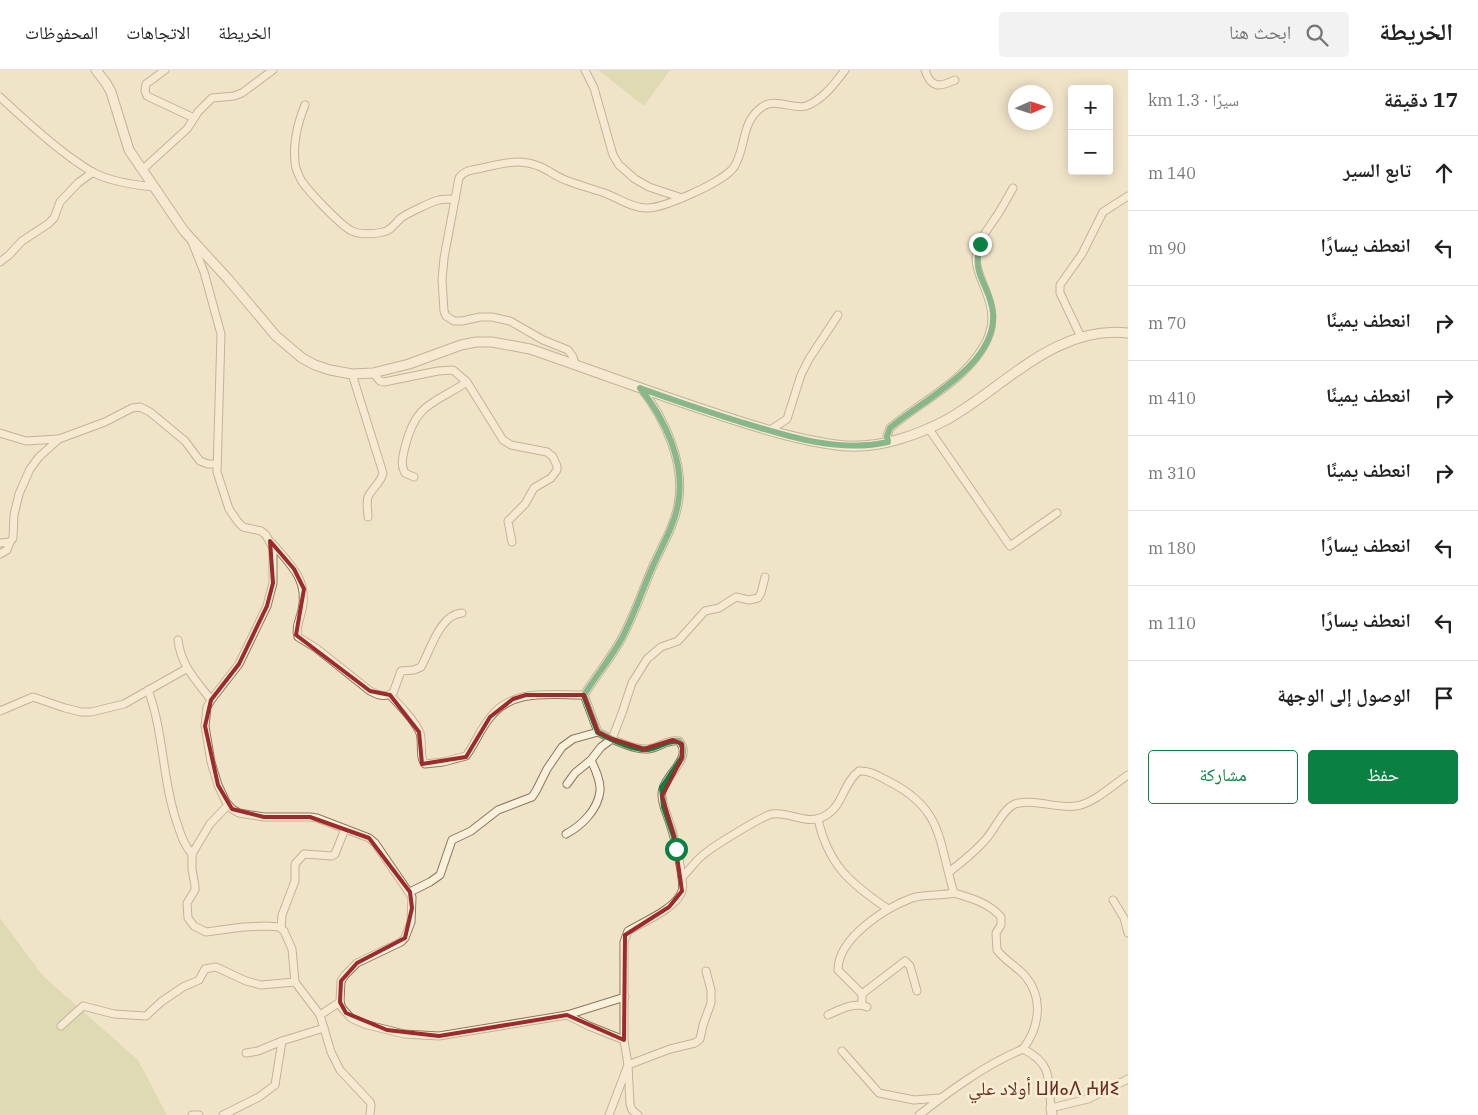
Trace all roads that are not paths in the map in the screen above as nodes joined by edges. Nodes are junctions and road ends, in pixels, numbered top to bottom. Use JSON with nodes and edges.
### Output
{"nodes":[{"id":1,"x":96,"y":70,"type":"edge"},
{"id":2,"x":165,"y":70,"type":"edge"},
{"id":3,"x":273,"y":70,"type":"edge"},
{"id":4,"x":585,"y":70,"type":"edge"},
{"id":5,"x":844,"y":70,"type":"edge"},
{"id":6,"x":925,"y":70,"type":"edge"},
{"id":7,"x":956,"y":80,"type":"dead end"},
{"id":8,"x":0,"y":97,"type":"edge"},
{"id":9,"x":305,"y":105,"type":"dead end"},
{"id":10,"x":194,"y":118,"type":"junction"},
{"id":11,"x":142,"y":170,"type":"junction"},
{"id":12,"x":93,"y":172,"type":"junction"},
{"id":13,"x":154,"y":187,"type":"junction"},
{"id":14,"x":1013,"y":188,"type":"dead end"},
{"id":15,"x":1128,"y":196,"type":"edge"},
{"id":16,"x":682,"y":198,"type":"junction"},
{"id":17,"x":455,"y":199,"type":"junction"},
{"id":18,"x":192,"y":242,"type":"junction"},
{"id":19,"x":0,"y":262,"type":"edge"},
{"id":20,"x":838,"y":314,"type":"dead end"},
{"id":21,"x":1128,"y":332,"type":"edge"},
{"id":22,"x":1081,"y":337,"type":"junction"},
{"id":23,"x":576,"y":364,"type":"junction"},
{"id":24,"x":352,"y":374,"type":"junction"},
{"id":25,"x":373,"y":374,"type":"junction"},
{"id":26,"x":467,"y":382,"type":"junction"},
{"id":27,"x":640,"y":388,"type":"junction"},
{"id":28,"x":929,"y":429,"type":"junction"},
{"id":29,"x":769,"y":431,"type":"junction"},
{"id":30,"x":0,"y":433,"type":"edge"},
{"id":31,"x":59,"y":439,"type":"junction"},
{"id":32,"x":888,"y":442,"type":"junction"},
{"id":33,"x":218,"y":464,"type":"junction"},
{"id":34,"x":414,"y":477,"type":"dead end"},
{"id":35,"x":1057,"y":513,"type":"dead end"},
{"id":36,"x":368,"y":518,"type":"dead end"},
{"id":37,"x":270,"y":541,"type":"junction"},
{"id":38,"x":10,"y":542,"type":"junction"},
{"id":39,"x":512,"y":542,"type":"dead end"},
{"id":40,"x":0,"y":543,"type":"edge"},
{"id":41,"x":0,"y":554,"type":"edge"},
{"id":42,"x":765,"y":576,"type":"dead end"},
{"id":43,"x":462,"y":613,"type":"dead end"},
{"id":44,"x":178,"y":640,"type":"dead end"},
{"id":45,"x":186,"y":669,"type":"junction"},
{"id":46,"x":148,"y":690,"type":"junction"},
{"id":47,"x":390,"y":695,"type":"junction"},
{"id":48,"x":584,"y":695,"type":"junction"},
{"id":49,"x":211,"y":700,"type":"junction"},
{"id":50,"x":0,"y":711,"type":"edge"},
{"id":51,"x":598,"y":732,"type":"junction"},
{"id":52,"x":612,"y":739,"type":"junction"},
{"id":53,"x":591,"y":760,"type":"junction"},
{"id":54,"x":1128,"y":775,"type":"edge"},
{"id":55,"x":567,"y":784,"type":"dead end"},
{"id":56,"x":228,"y":805,"type":"junction"},
{"id":57,"x":818,"y":819,"type":"junction"},
{"id":58,"x":345,"y":829,"type":"junction"},
{"id":59,"x":566,"y":834,"type":"dead end"},
{"id":60,"x":192,"y":854,"type":"junction"},
{"id":61,"x":949,"y":872,"type":"junction"},
{"id":62,"x":682,"y":877,"type":"junction"},
{"id":63,"x":410,"y":892,"type":"junction"},
{"id":64,"x":954,"y":893,"type":"junction"},
{"id":65,"x":1113,"y":900,"type":"dead end"},
{"id":66,"x":888,"y":910,"type":"junction"},
{"id":67,"x":281,"y":928,"type":"junction"},
{"id":68,"x":1128,"y":933,"type":"edge"},
{"id":69,"x":706,"y":971,"type":"dead end"},
{"id":70,"x":295,"y":982,"type":"junction"},
{"id":71,"x":917,"y":991,"type":"dead end"},
{"id":72,"x":862,"y":994,"type":"junction"},
{"id":73,"x":624,"y":997,"type":"junction"},
{"id":74,"x":340,"y":1002,"type":"junction"},
{"id":75,"x":828,"y":1014,"type":"dead end"},
{"id":76,"x":320,"y":1015,"type":"junction"},
{"id":77,"x":567,"y":1015,"type":"junction"},
{"id":78,"x":61,"y":1026,"type":"dead end"},
{"id":79,"x":324,"y":1028,"type":"junction"},
{"id":80,"x":624,"y":1040,"type":"junction"},
{"id":81,"x":282,"y":1041,"type":"junction"},
{"id":82,"x":1023,"y":1049,"type":"junction"},
{"id":83,"x":842,"y":1051,"type":"dead end"},
{"id":84,"x":246,"y":1053,"type":"dead end"},
{"id":85,"x":628,"y":1065,"type":"junction"},
{"id":86,"x":1128,"y":1079,"type":"edge"},
{"id":87,"x":940,"y":1098,"type":"junction"},
{"id":88,"x":1051,"y":1112,"type":"edge"},
{"id":89,"x":192,"y":1115,"type":"edge"},
{"id":90,"x":199,"y":1115,"type":"edge"},
{"id":91,"x":223,"y":1115,"type":"edge"},
{"id":92,"x":370,"y":1115,"type":"edge"},
{"id":93,"x":610,"y":1115,"type":"edge"},
{"id":94,"x":638,"y":1115,"type":"edge"},
{"id":95,"x":919,"y":1115,"type":"edge"}],
"edges":[{"from":1,"to":11,"type":"street"},
{"from":2,"to":10,"type":"street"},
{"from":3,"to":10,"type":"street"},
{"from":4,"to":16,"type":"street"},
{"from":5,"to":16,"type":"street"},
{"from":6,"to":7,"type":"street"},
{"from":8,"to":12,"type":"street"},
{"from":9,"to":17,"type":"street"},
{"from":10,"to":11,"type":"street"},
{"from":11,"to":13,"type":"street"},
{"from":12,"to":13,"type":"street"},
{"from":12,"to":19,"type":"street"},
{"from":13,"to":18,"type":"street"},
{"from":14,"to":32,"type":"street"},
{"from":15,"to":22,"type":"street"},
{"from":16,"to":17,"type":"street"},
{"from":17,"to":23,"type":"street"},
{"from":18,"to":24,"type":"street"},
{"from":18,"to":33,"type":"street"},
{"from":20,"to":29,"type":"street"},
{"from":21,"to":22,"type":"street"},
{"from":22,"to":28,"type":"street"},
{"from":23,"to":25,"type":"street"},
{"from":23,"to":27,"type":"street"},
{"from":24,"to":25,"type":"street"},
{"from":24,"to":36,"type":"street"},
{"from":25,"to":26,"type":"street"},
{"from":26,"to":34,"type":"street"},
{"from":26,"to":39,"type":"street"},
{"from":27,"to":29,"type":"street"},
{"from":27,"to":48,"type":"street"},
{"from":28,"to":32,"type":"street"},
{"from":28,"to":35,"type":"street"},
{"from":29,"to":32,"type":"street"},
{"from":30,"to":31,"type":"street"},
{"from":31,"to":33,"type":"street"},
{"from":31,"to":38,"type":"street"},
{"from":33,"to":37,"type":"street"},
{"from":37,"to":47,"type":"street"},
{"from":37,"to":49,"type":"street"},
{"from":38,"to":40,"type":"street"},
{"from":38,"to":41,"type":"street"},
{"from":42,"to":52,"type":"street"},
{"from":43,"to":47,"type":"street"},
{"from":44,"to":45,"type":"street"},
{"from":45,"to":46,"type":"street"},
{"from":45,"to":49,"type":"street"},
{"from":46,"to":50,"type":"street"},
{"from":46,"to":60,"type":"street"},
{"from":47,"to":48,"type":"street"},
{"from":48,"to":51,"type":"street"},
{"from":49,"to":56,"type":"street"},
{"from":51,"to":52,"type":"street"},
{"from":51,"to":63,"type":"street"},
{"from":52,"to":53,"type":"street"},
{"from":52,"to":62,"type":"street"},
{"from":53,"to":55,"type":"street"},
{"from":53,"to":59,"type":"street"},
{"from":54,"to":61,"type":"street"},
{"from":56,"to":58,"type":"street"},
{"from":56,"to":60,"type":"street"},
{"from":57,"to":61,"type":"street"},
{"from":57,"to":62,"type":"street"},
{"from":57,"to":66,"type":"street"},
{"from":58,"to":63,"type":"street"},
{"from":58,"to":67,"type":"street"},
{"from":60,"to":67,"type":"street"},
{"from":61,"to":64,"type":"street"},
{"from":62,"to":73,"type":"street"},
{"from":63,"to":74,"type":"street"},
{"from":64,"to":66,"type":"street"},
{"from":64,"to":82,"type":"street"},
{"from":65,"to":68,"type":"street"},
{"from":66,"to":72,"type":"street"},
{"from":67,"to":70,"type":"street"},
{"from":69,"to":85,"type":"street"},
{"from":70,"to":76,"type":"street"},
{"from":70,"to":78,"type":"street"},
{"from":71,"to":72,"type":"street"},
{"from":72,"to":75,"type":"street"},
{"from":73,"to":77,"type":"street"},
{"from":73,"to":80,"type":"street"},
{"from":74,"to":76,"type":"street"},
{"from":74,"to":77,"type":"street"},
{"from":76,"to":79,"type":"street"},
{"from":77,"to":80,"type":"street"},
{"from":79,"to":81,"type":"street"},
{"from":79,"to":92,"type":"street"},
{"from":80,"to":85,"type":"street"},
{"from":81,"to":84,"type":"street"},
{"from":81,"to":91,"type":"street"},
{"from":82,"to":87,"type":"street"},
{"from":82,"to":88,"type":"street"},
{"from":83,"to":87,"type":"street"},
{"from":85,"to":93,"type":"street"},
{"from":85,"to":94,"type":"street"},
{"from":86,"to":88,"type":"street"},
{"from":87,"to":95,"type":"street"},
{"from":89,"to":90,"type":"street"}]}
